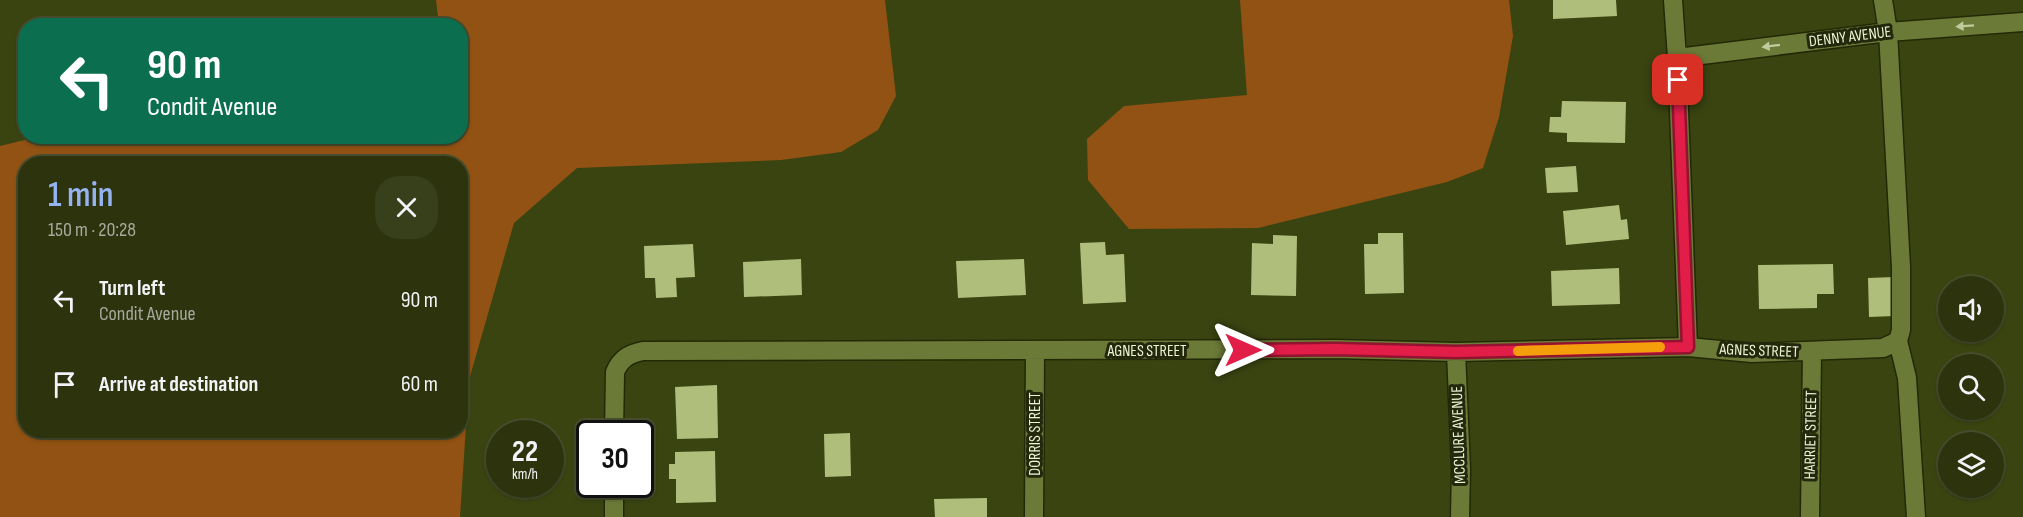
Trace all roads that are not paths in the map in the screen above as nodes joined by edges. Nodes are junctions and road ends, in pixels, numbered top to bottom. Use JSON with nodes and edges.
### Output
{"nodes":[{"id":1,"x":1673,"y":0,"type":"edge"},
{"id":2,"x":1883,"y":0,"type":"edge"},
{"id":3,"x":2023,"y":22,"type":"edge"},
{"id":4,"x":1888,"y":32,"type":"junction"},
{"id":5,"x":1677,"y":58,"type":"junction"},
{"id":6,"x":1898,"y":341,"type":"junction"},
{"id":7,"x":1688,"y":347,"type":"junction"},
{"id":8,"x":1035,"y":351,"type":"junction"},
{"id":9,"x":1456,"y":352,"type":"junction"},
{"id":10,"x":1812,"y":352,"type":"junction"},
{"id":11,"x":614,"y":420,"type":"edge"},
{"id":12,"x":614,"y":498,"type":"edge"},
{"id":13,"x":614,"y":517,"type":"edge"},
{"id":14,"x":1034,"y":517,"type":"edge"},
{"id":15,"x":1460,"y":517,"type":"edge"},
{"id":16,"x":1810,"y":517,"type":"edge"},
{"id":17,"x":1916,"y":517,"type":"edge"}],
"edges":[{"from":1,"to":5,"type":"street"},
{"from":2,"to":4,"type":"street"},
{"from":3,"to":4,"type":"street","name":"DENNY AVENUE","one_way":true},
{"from":4,"to":5,"type":"street","name":"DENNY AVENUE","one_way":true},
{"from":4,"to":6,"type":"street"},
{"from":5,"to":7,"type":"street"},
{"from":6,"to":10,"type":"street","name":"AGNES STREET"},
{"from":6,"to":17,"type":"street"},
{"from":7,"to":9,"type":"street","name":"AGNES STREET"},
{"from":7,"to":10,"type":"street","name":"AGNES STREET"},
{"from":8,"to":9,"type":"street","name":"AGNES STREET"},
{"from":8,"to":11,"type":"street","name":"AGNES STREET"},
{"from":8,"to":14,"type":"street","name":"DORRIS STREET"},
{"from":9,"to":15,"type":"street","name":"MCCLURE AVENUE"},
{"from":10,"to":16,"type":"street","name":"HARRIET STREET"},
{"from":12,"to":13,"type":"street"}]}
